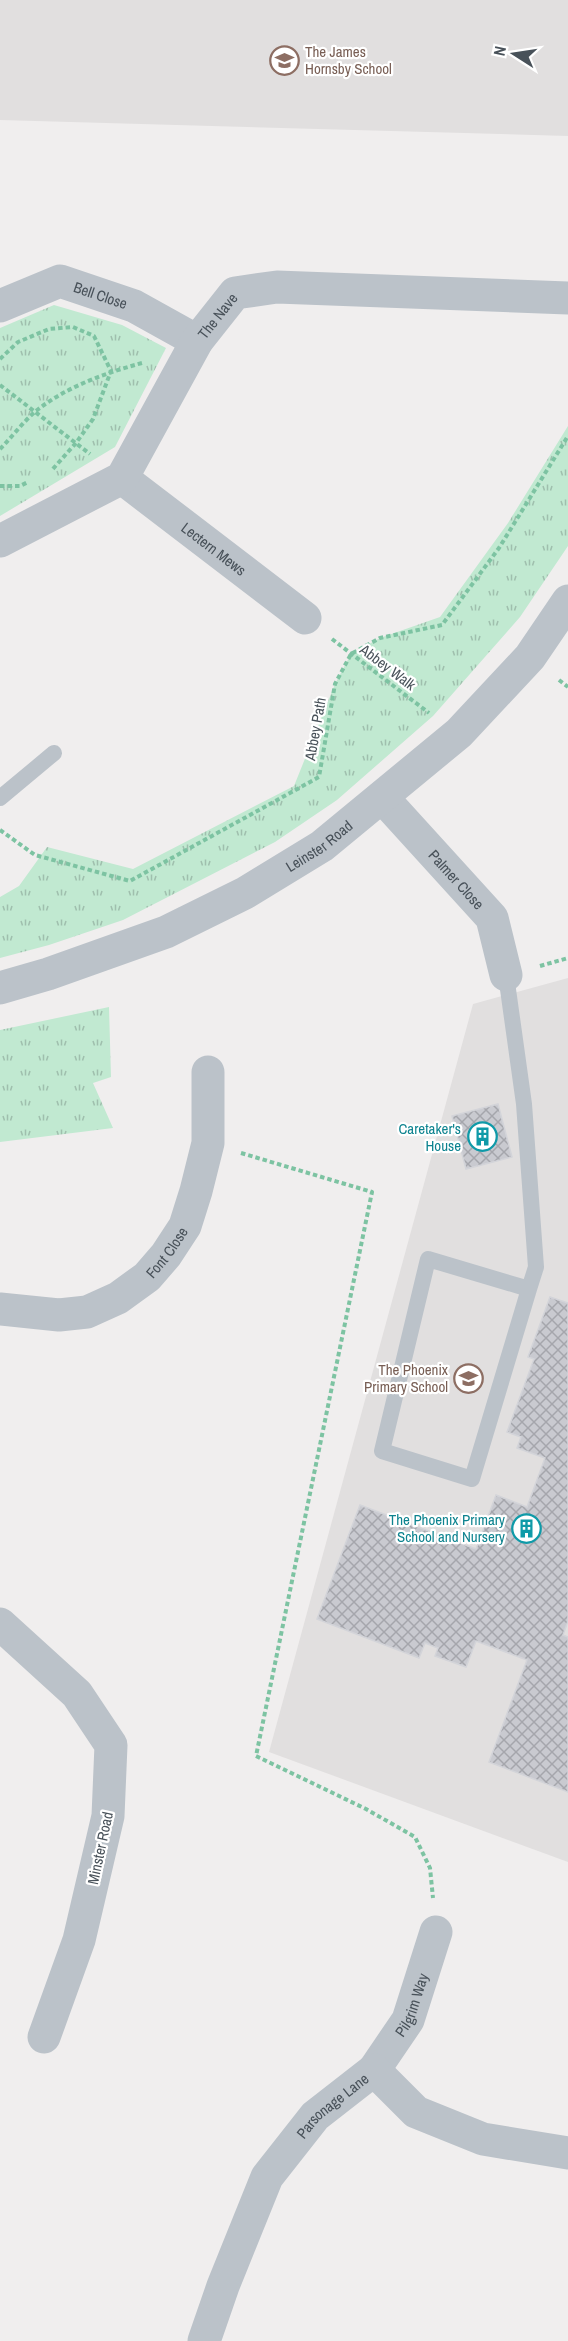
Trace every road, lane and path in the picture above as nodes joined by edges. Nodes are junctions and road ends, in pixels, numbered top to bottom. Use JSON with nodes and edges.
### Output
{"nodes":[{"id":1,"x":568,"y":298,"type":"edge"},
{"id":2,"x":0,"y":306,"type":"edge"},
{"id":3,"x":190,"y":337,"type":"junction"},
{"id":4,"x":0,"y":359,"type":"edge"},
{"id":5,"x":111,"y":371,"type":"junction"},
{"id":6,"x":0,"y":384,"type":"edge"},
{"id":7,"x":35,"y":412,"type":"junction"},
{"id":8,"x":568,"y":436,"type":"edge"},
{"id":9,"x":76,"y":443,"type":"junction"},
{"id":10,"x":0,"y":449,"type":"edge"},
{"id":11,"x":45,"y":473,"type":"dead end"},
{"id":12,"x":37,"y":478,"type":"dead end"},
{"id":13,"x":122,"y":478,"type":"junction"},
{"id":14,"x":0,"y":486,"type":"edge"},
{"id":15,"x":0,"y":541,"type":"edge"},
{"id":16,"x":568,"y":601,"type":"edge"},
{"id":17,"x":305,"y":618,"type":"joint"},
{"id":18,"x":351,"y":654,"type":"junction"},
{"id":19,"x":459,"y":733,"type":"junction"},
{"id":20,"x":54,"y":753,"type":"dead end"},
{"id":21,"x":382,"y":797,"type":"junction"},
{"id":22,"x":0,"y":798,"type":"edge"},
{"id":23,"x":0,"y":830,"type":"edge"},
{"id":24,"x":506,"y":975,"type":"joint"},
{"id":25,"x":0,"y":988,"type":"edge"},
{"id":26,"x":208,"y":1072,"type":"dead end"},
{"id":27,"x":208,"y":1143,"type":"junction"},
{"id":28,"x":529,"y":1289,"type":"junction"},
{"id":29,"x":0,"y":1310,"type":"edge"},
{"id":30,"x":0,"y":1624,"type":"edge"},
{"id":31,"x":436,"y":1932,"type":"joint"},
{"id":32,"x":44,"y":2037,"type":"dead end"},
{"id":33,"x":374,"y":2070,"type":"junction"},
{"id":34,"x":568,"y":2152,"type":"edge"},
{"id":35,"x":204,"y":2341,"type":"edge"}],
"edges":[{"from":1,"to":3,"type":"street","name":"The Nave"},
{"from":2,"to":3,"type":"street","name":"Bell Close"},
{"from":3,"to":5,"type":"path"},
{"from":3,"to":13,"type":"street","name":"The Nave"},
{"from":4,"to":5,"type":"path"},
{"from":5,"to":7,"type":"path"},
{"from":5,"to":9,"type":"path"},
{"from":6,"to":7,"type":"path"},
{"from":7,"to":9,"type":"path"},
{"from":7,"to":10,"type":"path"},
{"from":8,"to":18,"type":"path"},
{"from":9,"to":11,"type":"path"},
{"from":9,"to":13,"type":"path"},
{"from":12,"to":14,"type":"path"},
{"from":13,"to":15,"type":"street"},
{"from":13,"to":17,"type":"street","name":"Lectern Mews"},
{"from":16,"to":19,"type":"street","name":"Leinster Road"},
{"from":17,"to":18,"type":"path","name":"Abbey Walk"},
{"from":18,"to":19,"type":"path","name":"Abbey Walk"},
{"from":18,"to":23,"type":"path","name":"Abbey Path"},
{"from":19,"to":21,"type":"street","name":"Leinster Road"},
{"from":20,"to":22,"type":"lane"},
{"from":21,"to":24,"type":"street","name":"Palmer Close"},
{"from":21,"to":25,"type":"street","name":"Leinster Road"},
{"from":24,"to":28,"type":"lane"},
{"from":26,"to":27,"type":"street","name":"Font Close"},
{"from":27,"to":29,"type":"street","name":"Font Close"},
{"from":27,"to":31,"type":"path"},
{"from":28,"to":28,"type":"lane"},
{"from":30,"to":32,"type":"street","name":"Minster Road"},
{"from":31,"to":33,"type":"street","name":"Pilgrim Way"},
{"from":33,"to":34,"type":"street","name":"Parsonage Lane"},
{"from":33,"to":35,"type":"street","name":"Parsonage Lane"}]}
